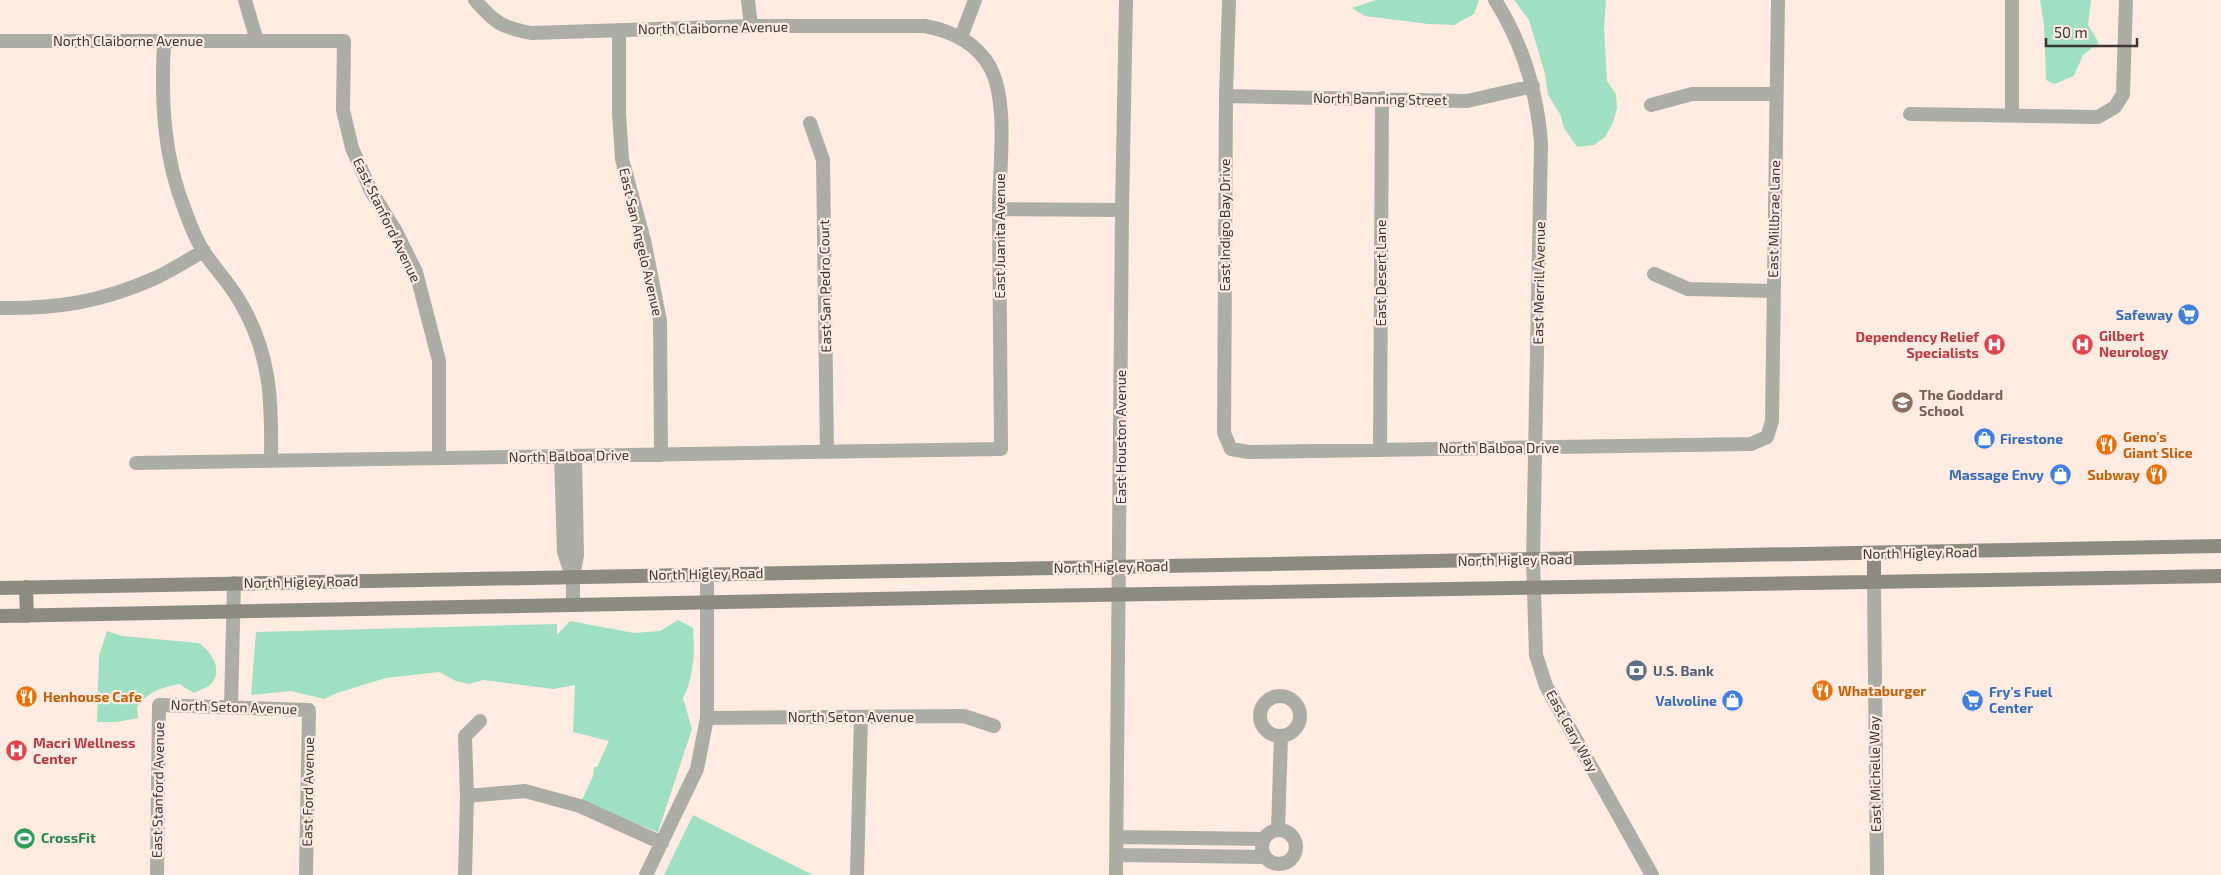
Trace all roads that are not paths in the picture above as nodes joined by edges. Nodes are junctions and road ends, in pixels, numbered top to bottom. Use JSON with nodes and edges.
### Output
{"nodes":[{"id":1,"x":245,"y":0,"type":"edge"},
{"id":2,"x":475,"y":0,"type":"edge"},
{"id":3,"x":748,"y":0,"type":"edge"},
{"id":4,"x":975,"y":0,"type":"edge"},
{"id":5,"x":1126,"y":0,"type":"edge"},
{"id":6,"x":1229,"y":0,"type":"edge"},
{"id":7,"x":1495,"y":0,"type":"edge"},
{"id":8,"x":1778,"y":0,"type":"edge"},
{"id":9,"x":2012,"y":0,"type":"edge"},
{"id":10,"x":2126,"y":0,"type":"edge"},
{"id":11,"x":751,"y":26,"type":"junction"},
{"id":12,"x":619,"y":30,"type":"junction"},
{"id":13,"x":961,"y":37,"type":"junction"},
{"id":14,"x":0,"y":41,"type":"edge"},
{"id":15,"x":164,"y":41,"type":"junction"},
{"id":16,"x":257,"y":41,"type":"junction"},
{"id":17,"x":344,"y":41,"type":"joint"},
{"id":18,"x":1533,"y":86,"type":"junction"},
{"id":19,"x":1776,"y":94,"type":"junction"},
{"id":20,"x":1226,"y":96,"type":"junction"},
{"id":21,"x":1382,"y":98,"type":"junction"},
{"id":22,"x":1651,"y":105,"type":"dead end"},
{"id":23,"x":1910,"y":114,"type":"dead end"},
{"id":24,"x":2012,"y":116,"type":"junction"},
{"id":25,"x":810,"y":123,"type":"dead end"},
{"id":26,"x":999,"y":209,"type":"junction"},
{"id":27,"x":1122,"y":210,"type":"junction"},
{"id":28,"x":204,"y":251,"type":"junction"},
{"id":29,"x":1654,"y":274,"type":"dead end"},
{"id":30,"x":1773,"y":291,"type":"junction"},
{"id":31,"x":0,"y":308,"type":"edge"},
{"id":32,"x":1767,"y":437,"type":"joint"},
{"id":33,"x":1536,"y":448,"type":"junction"},
{"id":34,"x":1001,"y":449,"type":"joint"},
{"id":35,"x":1231,"y":449,"type":"joint"},
{"id":36,"x":1380,"y":449,"type":"junction"},
{"id":37,"x":827,"y":452,"type":"junction"},
{"id":38,"x":661,"y":454,"type":"junction"},
{"id":39,"x":561,"y":456,"type":"junction"},
{"id":40,"x":575,"y":456,"type":"junction"},
{"id":41,"x":439,"y":458,"type":"junction"},
{"id":42,"x":271,"y":461,"type":"junction"},
{"id":43,"x":136,"y":463,"type":"dead end"},
{"id":44,"x":2221,"y":546,"type":"edge"},
{"id":45,"x":1874,"y":554,"type":"junction"},
{"id":46,"x":1533,"y":560,"type":"junction"},
{"id":47,"x":1120,"y":567,"type":"junction"},
{"id":48,"x":707,"y":574,"type":"junction"},
{"id":49,"x":2221,"y":576,"type":"edge"},
{"id":50,"x":572,"y":577,"type":"junction"},
{"id":51,"x":1534,"y":581,"type":"junction"},
{"id":52,"x":1874,"y":582,"type":"junction"},
{"id":53,"x":234,"y":583,"type":"junction"},
{"id":54,"x":26,"y":587,"type":"junction"},
{"id":55,"x":0,"y":588,"type":"edge"},
{"id":56,"x":1120,"y":595,"type":"junction"},
{"id":57,"x":707,"y":603,"type":"junction"},
{"id":58,"x":573,"y":605,"type":"junction"},
{"id":59,"x":233,"y":612,"type":"junction"},
{"id":60,"x":0,"y":616,"type":"edge"},
{"id":61,"x":27,"y":616,"type":"junction"},
{"id":62,"x":159,"y":705,"type":"joint"},
{"id":63,"x":231,"y":707,"type":"junction"},
{"id":64,"x":309,"y":710,"type":"joint"},
{"id":65,"x":861,"y":717,"type":"junction"},
{"id":66,"x":707,"y":718,"type":"junction"},
{"id":67,"x":480,"y":721,"type":"dead end"},
{"id":68,"x":994,"y":726,"type":"dead end"},
{"id":69,"x":1280,"y":736,"type":"dead end"},
{"id":70,"x":467,"y":796,"type":"junction"},
{"id":71,"x":1278,"y":830,"type":"junction"},
{"id":72,"x":1116,"y":837,"type":"junction"},
{"id":73,"x":1264,"y":839,"type":"junction"},
{"id":74,"x":662,"y":843,"type":"junction"},
{"id":75,"x":1116,"y":855,"type":"junction"},
{"id":76,"x":1265,"y":857,"type":"junction"},
{"id":77,"x":1279,"y":869,"type":"edge"},
{"id":78,"x":157,"y":875,"type":"edge"},
{"id":79,"x":306,"y":875,"type":"edge"},
{"id":80,"x":465,"y":875,"type":"edge"},
{"id":81,"x":646,"y":875,"type":"edge"},
{"id":82,"x":857,"y":875,"type":"edge"},
{"id":83,"x":1116,"y":875,"type":"edge"},
{"id":84,"x":1652,"y":875,"type":"edge"},
{"id":85,"x":1877,"y":875,"type":"edge"}],
"edges":[{"from":1,"to":16,"type":"street"},
{"from":2,"to":12,"type":"street","name":"North Claiborne Avenue"},
{"from":3,"to":11,"type":"street"},
{"from":4,"to":13,"type":"street"},
{"from":5,"to":27,"type":"street","name":"East Houston Avenue"},
{"from":6,"to":20,"type":"street","name":"East Indigo Bay Drive"},
{"from":7,"to":18,"type":"street","name":"East Merrill Avenue"},
{"from":8,"to":19,"type":"street","name":"East Millbrae Lane"},
{"from":9,"to":24,"type":"street"},
{"from":10,"to":24,"type":"street"},
{"from":11,"to":12,"type":"street","name":"North Claiborne Avenue"},
{"from":11,"to":13,"type":"street","name":"North Claiborne Avenue"},
{"from":12,"to":38,"type":"street","name":"East San Angelo Avenue"},
{"from":13,"to":26,"type":"street","name":"East Juanita Avenue"},
{"from":14,"to":15,"type":"street","name":"North Claiborne Avenue"},
{"from":15,"to":16,"type":"street","name":"North Claiborne Avenue"},
{"from":15,"to":28,"type":"street"},
{"from":16,"to":17,"type":"street","name":"North Claiborne Avenue"},
{"from":17,"to":41,"type":"street","name":"East Stanford Avenue"},
{"from":18,"to":21,"type":"street","name":"North Banning Street"},
{"from":18,"to":33,"type":"street","name":"East Merrill Avenue"},
{"from":19,"to":22,"type":"street"},
{"from":19,"to":30,"type":"street","name":"East Millbrae Lane"},
{"from":20,"to":21,"type":"street","name":"North Banning Street"},
{"from":20,"to":35,"type":"street","name":"East Indigo Bay Drive"},
{"from":21,"to":36,"type":"street","name":"East Desert Lane"},
{"from":23,"to":24,"type":"street"},
{"from":25,"to":37,"type":"street","name":"East San Pedro Court"},
{"from":26,"to":27,"type":"street"},
{"from":26,"to":34,"type":"street","name":"East Juanita Avenue"},
{"from":27,"to":47,"type":"street","name":"East Houston Avenue"},
{"from":28,"to":31,"type":"street"},
{"from":28,"to":42,"type":"street"},
{"from":29,"to":30,"type":"street"},
{"from":30,"to":32,"type":"street","name":"East Millbrae Lane"},
{"from":32,"to":33,"type":"street","name":"North Balboa Drive"},
{"from":33,"to":36,"type":"street","name":"North Balboa Drive"},
{"from":33,"to":46,"type":"street","name":"East Merrill Avenue"},
{"from":34,"to":37,"type":"street","name":"North Balboa Drive"},
{"from":35,"to":36,"type":"street","name":"North Balboa Drive"},
{"from":37,"to":38,"type":"street","name":"North Balboa Drive"},
{"from":38,"to":40,"type":"street","name":"North Balboa Drive"},
{"from":39,"to":40,"type":"street","name":"North Balboa Drive"},
{"from":39,"to":41,"type":"street","name":"North Balboa Drive"},
{"from":39,"to":50,"type":"street"},
{"from":40,"to":50,"type":"street"},
{"from":41,"to":42,"type":"street","name":"North Balboa Drive"},
{"from":42,"to":43,"type":"street","name":"North Balboa Drive"},
{"from":44,"to":45,"type":"main road","name":"North Higley Road"},
{"from":45,"to":46,"type":"main road","name":"North Higley Road"},
{"from":45,"to":52,"type":"main road"},
{"from":46,"to":47,"type":"main road","name":"North Higley Road"},
{"from":46,"to":51,"type":"street","name":"East Merrill Avenue"},
{"from":47,"to":48,"type":"main road","name":"North Higley Road"},
{"from":47,"to":56,"type":"street","name":"East Houston Avenue"},
{"from":48,"to":50,"type":"main road","name":"North Higley Road"},
{"from":48,"to":57,"type":"street"},
{"from":49,"to":52,"type":"main road","name":"North Higley Road"},
{"from":50,"to":53,"type":"main road","name":"North Higley Road"},
{"from":50,"to":58,"type":"street"},
{"from":51,"to":52,"type":"main road","name":"North Higley Road"},
{"from":51,"to":56,"type":"main road","name":"North Higley Road"},
{"from":51,"to":84,"type":"street","name":"East Gary Way"},
{"from":52,"to":85,"type":"street","name":"East Michelle Way"},
{"from":53,"to":54,"type":"main road","name":"North Higley Road"},
{"from":53,"to":59,"type":"street"},
{"from":54,"to":55,"type":"main road","name":"North Higley Road"},
{"from":54,"to":61,"type":"main road"},
{"from":56,"to":57,"type":"main road","name":"North Higley Road"},
{"from":56,"to":72,"type":"street","name":"East Houston Avenue"},
{"from":57,"to":58,"type":"main road","name":"North Higley Road"},
{"from":57,"to":66,"type":"street"},
{"from":58,"to":59,"type":"main road","name":"North Higley Road"},
{"from":59,"to":61,"type":"main road","name":"North Higley Road"},
{"from":59,"to":63,"type":"street"},
{"from":60,"to":61,"type":"main road","name":"North Higley Road"},
{"from":62,"to":63,"type":"street","name":"North Seton Avenue"},
{"from":62,"to":78,"type":"street","name":"East Stanford Avenue"},
{"from":63,"to":64,"type":"street","name":"North Seton Avenue"},
{"from":64,"to":79,"type":"street","name":"East Ford Avenue"},
{"from":65,"to":66,"type":"street","name":"North Seton Avenue"},
{"from":65,"to":68,"type":"street","name":"North Seton Avenue"},
{"from":65,"to":82,"type":"street"},
{"from":66,"to":74,"type":"street"},
{"from":67,"to":70,"type":"street"},
{"from":69,"to":71,"type":"street"},
{"from":70,"to":74,"type":"street"},
{"from":70,"to":80,"type":"street"},
{"from":71,"to":73,"type":"street"},
{"from":71,"to":77,"type":"street"},
{"from":72,"to":73,"type":"street"},
{"from":72,"to":75,"type":"street","name":"East Houston Avenue"},
{"from":73,"to":76,"type":"street"},
{"from":74,"to":81,"type":"street"},
{"from":75,"to":76,"type":"street"},
{"from":75,"to":83,"type":"street","name":"East Houston Avenue"},
{"from":76,"to":77,"type":"street"}]}
